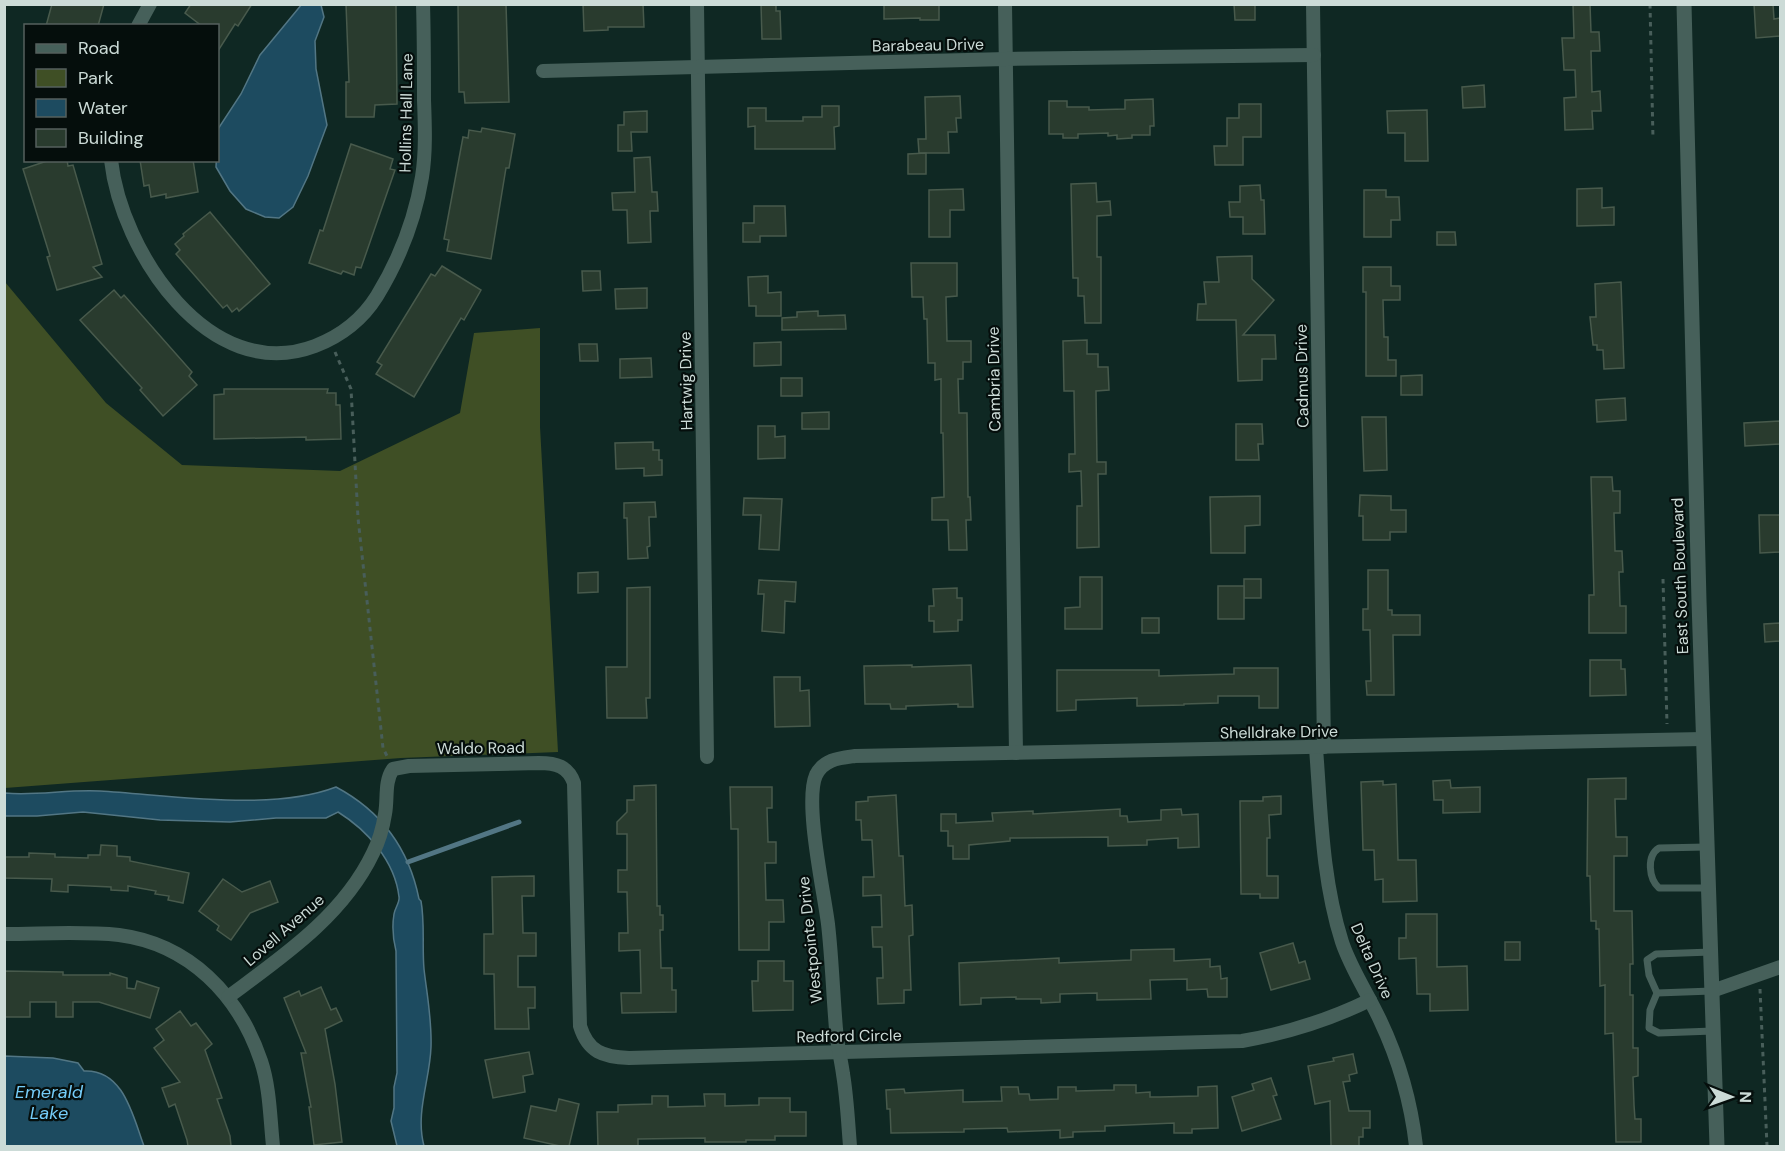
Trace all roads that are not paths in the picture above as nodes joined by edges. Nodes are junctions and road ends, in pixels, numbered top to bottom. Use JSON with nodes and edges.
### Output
{"nodes":[{"id":1,"x":150,"y":4,"type":"edge"},
{"id":2,"x":423,"y":4,"type":"edge"},
{"id":3,"x":697,"y":4,"type":"edge"},
{"id":4,"x":1005,"y":4,"type":"edge"},
{"id":5,"x":1313,"y":4,"type":"edge"},
{"id":6,"x":1684,"y":4,"type":"edge"},
{"id":7,"x":139,"y":24,"type":"edge"},
{"id":8,"x":1314,"y":55,"type":"junction"},
{"id":9,"x":1006,"y":59,"type":"junction"},
{"id":10,"x":698,"y":66,"type":"junction"},
{"id":11,"x":543,"y":71,"type":"dead end"},
{"id":12,"x":111,"y":162,"type":"edge"},
{"id":13,"x":1703,"y":739,"type":"junction"},
{"id":14,"x":1320,"y":748,"type":"junction"},
{"id":15,"x":1016,"y":753,"type":"junction"},
{"id":16,"x":855,"y":756,"type":"joint"},
{"id":17,"x":707,"y":757,"type":"dead end"},
{"id":18,"x":390,"y":775,"type":"joint"},
{"id":19,"x":574,"y":783,"type":"joint"},
{"id":20,"x":1706,"y":847,"type":"junction"},
{"id":21,"x":1708,"y":888,"type":"junction"},
{"id":22,"x":4,"y":934,"type":"edge"},
{"id":23,"x":1711,"y":952,"type":"junction"},
{"id":24,"x":1780,"y":967,"type":"edge"},
{"id":25,"x":1712,"y":991,"type":"junction"},
{"id":26,"x":1657,"y":993,"type":"junction"},
{"id":27,"x":228,"y":998,"type":"junction"},
{"id":28,"x":1370,"y":1000,"type":"junction"},
{"id":29,"x":1713,"y":1031,"type":"junction"},
{"id":30,"x":839,"y":1053,"type":"junction"},
{"id":31,"x":273,"y":1146,"type":"edge"},
{"id":32,"x":850,"y":1146,"type":"edge"},
{"id":33,"x":1416,"y":1146,"type":"edge"},
{"id":34,"x":1717,"y":1146,"type":"edge"}],
"edges":[{"from":1,"to":7,"type":"street"},
{"from":2,"to":12,"type":"street","name":"Hollins Hall Lane"},
{"from":3,"to":10,"type":"street","name":"Hartwig Drive"},
{"from":4,"to":9,"type":"street","name":"Cambria Drive"},
{"from":5,"to":8,"type":"street","name":"Cadmus Drive"},
{"from":6,"to":13,"type":"street","name":"East South Boulevard"},
{"from":8,"to":9,"type":"street","name":"Barabeau Drive"},
{"from":8,"to":14,"type":"street","name":"Cadmus Drive"},
{"from":9,"to":10,"type":"street","name":"Barabeau Drive"},
{"from":9,"to":15,"type":"street","name":"Cambria Drive"},
{"from":10,"to":11,"type":"street","name":"Barabeau Drive"},
{"from":10,"to":17,"type":"street","name":"Hartwig Drive"},
{"from":13,"to":14,"type":"street","name":"Shelldrake Drive"},
{"from":13,"to":20,"type":"street","name":"East South Boulevard"},
{"from":14,"to":15,"type":"street","name":"Shelldrake Drive"},
{"from":14,"to":28,"type":"street","name":"Delta Drive"},
{"from":15,"to":16,"type":"street","name":"Shelldrake Drive"},
{"from":16,"to":30,"type":"street","name":"Westpointe Drive"},
{"from":18,"to":19,"type":"street","name":"Waldo Road"},
{"from":18,"to":27,"type":"street","name":"Lovell Avenue"},
{"from":19,"to":30,"type":"street","name":"Redford Circle"},
{"from":20,"to":21,"type":"street","name":"East South Boulevard"},
{"from":20,"to":21,"type":"lane"},
{"from":21,"to":23,"type":"street","name":"East South Boulevard"},
{"from":22,"to":27,"type":"street"},
{"from":23,"to":25,"type":"street","name":"East South Boulevard"},
{"from":23,"to":26,"type":"lane"},
{"from":24,"to":25,"type":"street"},
{"from":25,"to":26,"type":"lane"},
{"from":25,"to":29,"type":"street","name":"East South Boulevard"},
{"from":26,"to":29,"type":"lane"},
{"from":27,"to":31,"type":"street"},
{"from":28,"to":30,"type":"street","name":"Redford Circle"},
{"from":28,"to":33,"type":"street","name":"Delta Drive"},
{"from":29,"to":34,"type":"street","name":"East South Boulevard"},
{"from":30,"to":32,"type":"street","name":"Westpointe Drive"}]}
